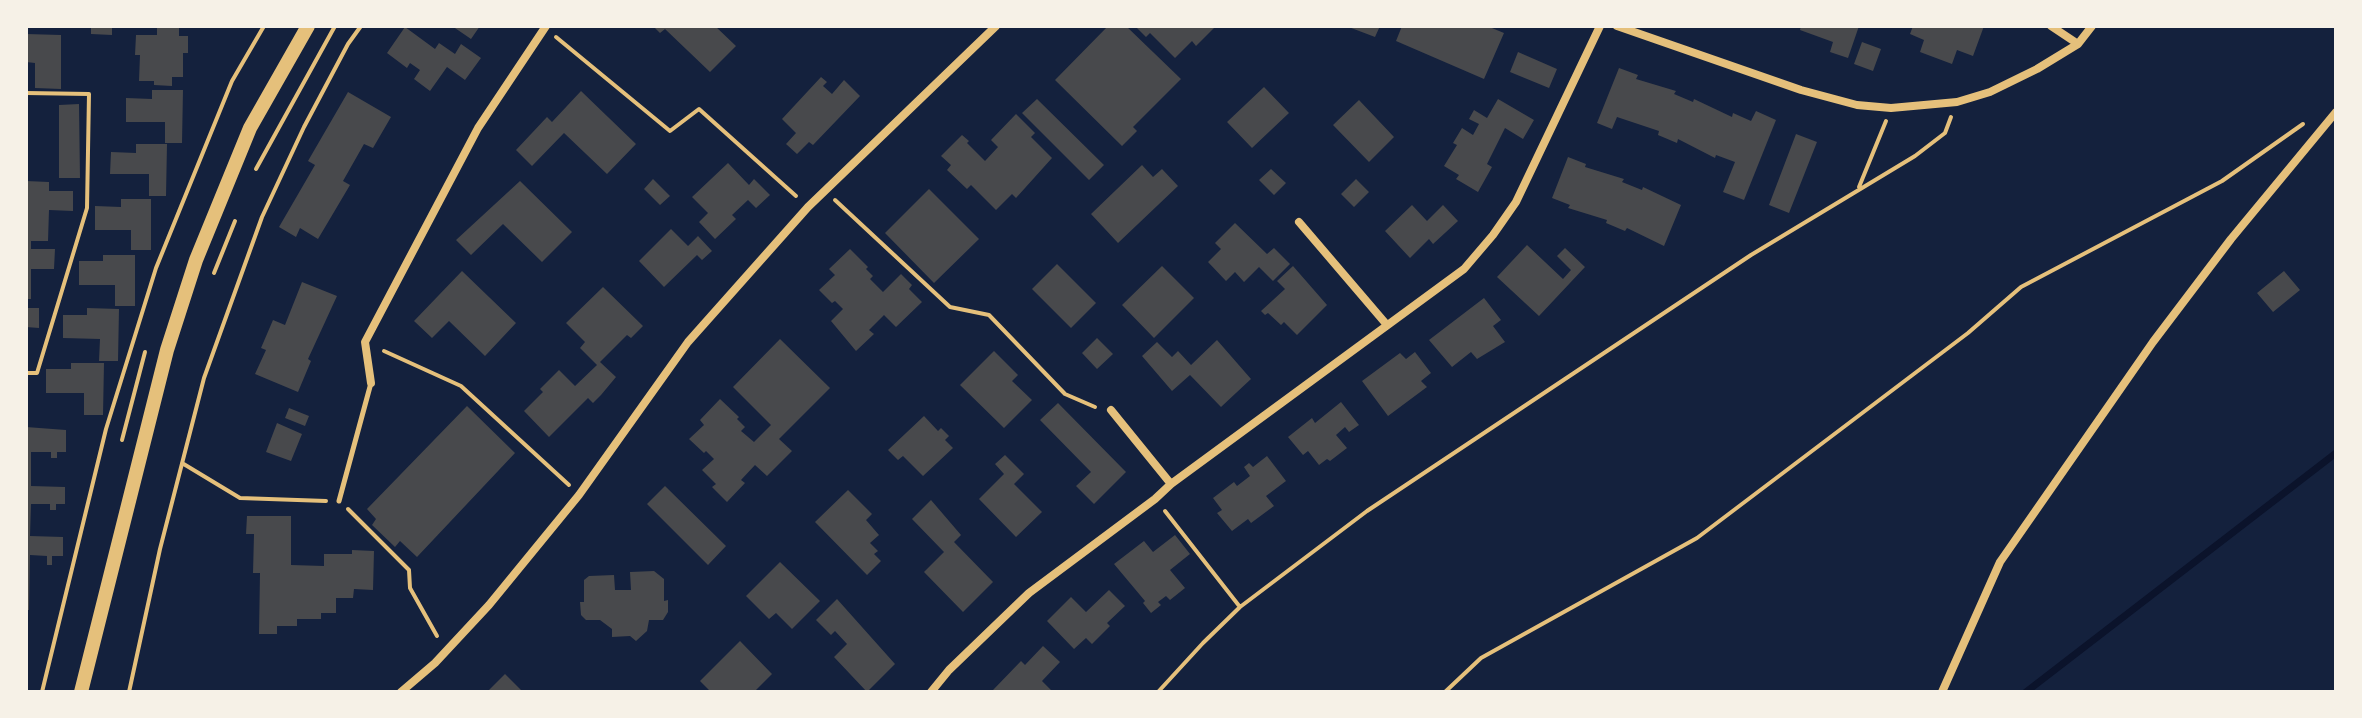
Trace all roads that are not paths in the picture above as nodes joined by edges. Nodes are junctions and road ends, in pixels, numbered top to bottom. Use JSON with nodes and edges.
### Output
{"nodes":[{"id":1,"x":308,"y":26,"type":"edge"},
{"id":2,"x":996,"y":26,"type":"edge"},
{"id":3,"x":1600,"y":26,"type":"edge"},
{"id":4,"x":1617,"y":26,"type":"edge"},
{"id":5,"x":2051,"y":26,"type":"edge"},
{"id":6,"x":2092,"y":26,"type":"edge"},
{"id":7,"x":545,"y":27,"type":"edge"},
{"id":8,"x":2078,"y":44,"type":"junction"},
{"id":9,"x":2334,"y":114,"type":"edge"},
{"id":10,"x":1299,"y":222,"type":"dead end"},
{"id":11,"x":1387,"y":325,"type":"junction"},
{"id":12,"x":371,"y":383,"type":"joint"},
{"id":13,"x":1111,"y":410,"type":"road end"},
{"id":14,"x":1171,"y":484,"type":"junction"},
{"id":15,"x":339,"y":501,"type":"road end"},
{"id":16,"x":81,"y":692,"type":"edge"},
{"id":17,"x":401,"y":692,"type":"edge"},
{"id":18,"x":931,"y":692,"type":"edge"},
{"id":19,"x":1942,"y":692,"type":"edge"}],
"edges":[{"from":1,"to":16,"type":"street"},
{"from":2,"to":17,"type":"street"},
{"from":3,"to":11,"type":"street"},
{"from":4,"to":8,"type":"street"},
{"from":5,"to":8,"type":"street"},
{"from":6,"to":8,"type":"street"},
{"from":7,"to":12,"type":"street"},
{"from":9,"to":19,"type":"street"},
{"from":10,"to":11,"type":"street"},
{"from":11,"to":14,"type":"street"},
{"from":12,"to":15,"type":"lane"},
{"from":13,"to":14,"type":"street"},
{"from":14,"to":18,"type":"street"}]}
